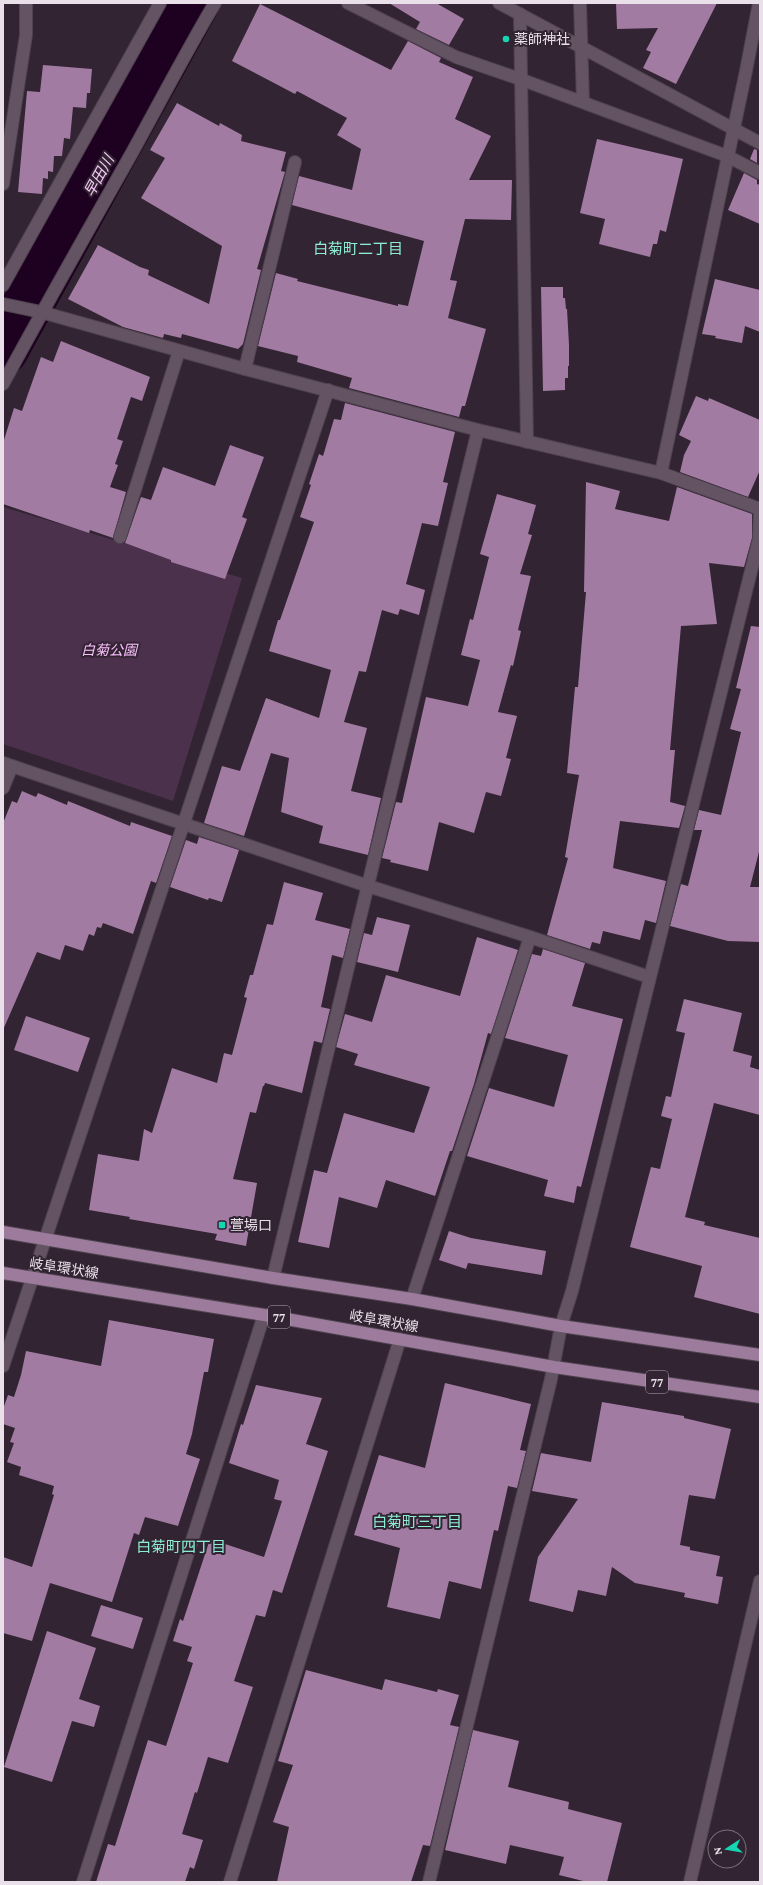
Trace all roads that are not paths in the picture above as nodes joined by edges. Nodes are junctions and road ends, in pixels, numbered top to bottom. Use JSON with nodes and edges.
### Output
{"nodes":[{"id":1,"x":26,"y":3,"type":"edge"},
{"id":2,"x":160,"y":3,"type":"edge"},
{"id":3,"x":215,"y":3,"type":"edge"},
{"id":4,"x":348,"y":3,"type":"edge"},
{"id":5,"x":499,"y":3,"type":"edge"},
{"id":6,"x":580,"y":3,"type":"edge"},
{"id":7,"x":759,"y":3,"type":"edge"},
{"id":8,"x":520,"y":14,"type":"junction"},
{"id":9,"x":581,"y":47,"type":"junction"},
{"id":10,"x":520,"y":79,"type":"junction"},
{"id":11,"x":583,"y":102,"type":"junction"},
{"id":12,"x":733,"y":129,"type":"junction"},
{"id":13,"x":760,"y":143,"type":"edge"},
{"id":14,"x":728,"y":156,"type":"junction"},
{"id":15,"x":295,"y":162,"type":"dead end"},
{"id":16,"x":760,"y":173,"type":"edge"},
{"id":17,"x":3,"y":184,"type":"edge"},
{"id":18,"x":3,"y":285,"type":"edge"},
{"id":19,"x":5,"y":304,"type":"edge"},
{"id":20,"x":39,"y":312,"type":"junction"},
{"id":21,"x":179,"y":351,"type":"junction"},
{"id":22,"x":245,"y":369,"type":"junction"},
{"id":23,"x":3,"y":384,"type":"edge"},
{"id":24,"x":328,"y":390,"type":"junction"},
{"id":25,"x":478,"y":430,"type":"junction"},
{"id":26,"x":528,"y":442,"type":"junction"},
{"id":27,"x":661,"y":473,"type":"junction"},
{"id":28,"x":760,"y":509,"type":"edge"},
{"id":29,"x":120,"y":537,"type":"dead end"},
{"id":30,"x":8,"y":764,"type":"edge"},
{"id":31,"x":3,"y":788,"type":"edge"},
{"id":32,"x":184,"y":824,"type":"junction"},
{"id":33,"x":368,"y":886,"type":"junction"},
{"id":34,"x":530,"y":937,"type":"junction"},
{"id":35,"x":649,"y":977,"type":"junction"},
{"id":36,"x":3,"y":1232,"type":"edge"},
{"id":37,"x":44,"y":1240,"type":"junction"},
{"id":38,"x":3,"y":1273,"type":"edge"},
{"id":39,"x":31,"y":1278,"type":"junction"},
{"id":40,"x":273,"y":1278,"type":"junction"},
{"id":41,"x":412,"y":1299,"type":"junction"},
{"id":42,"x":264,"y":1315,"type":"junction"},
{"id":43,"x":560,"y":1326,"type":"junction"},
{"id":44,"x":400,"y":1339,"type":"junction"},
{"id":45,"x":760,"y":1355,"type":"edge"},
{"id":46,"x":3,"y":1366,"type":"edge"},
{"id":47,"x":554,"y":1367,"type":"junction"},
{"id":48,"x":760,"y":1397,"type":"edge"},
{"id":49,"x":760,"y":1581,"type":"edge"},
{"id":50,"x":84,"y":1882,"type":"edge"},
{"id":51,"x":230,"y":1882,"type":"edge"},
{"id":52,"x":429,"y":1882,"type":"edge"},
{"id":53,"x":690,"y":1882,"type":"edge"}],
"edges":[{"from":1,"to":17,"type":"street"},
{"from":2,"to":18,"type":"street"},
{"from":3,"to":20,"type":"street"},
{"from":4,"to":10,"type":"street"},
{"from":5,"to":8,"type":"street"},
{"from":6,"to":9,"type":"street"},
{"from":7,"to":12,"type":"street"},
{"from":8,"to":9,"type":"street"},
{"from":8,"to":10,"type":"street"},
{"from":9,"to":11,"type":"street"},
{"from":9,"to":12,"type":"street"},
{"from":10,"to":11,"type":"street"},
{"from":10,"to":26,"type":"street"},
{"from":11,"to":14,"type":"street"},
{"from":12,"to":13,"type":"street"},
{"from":12,"to":14,"type":"street"},
{"from":14,"to":16,"type":"street"},
{"from":14,"to":27,"type":"street"},
{"from":15,"to":22,"type":"street"},
{"from":19,"to":20,"type":"street"},
{"from":20,"to":21,"type":"street"},
{"from":20,"to":23,"type":"street"},
{"from":21,"to":22,"type":"street"},
{"from":21,"to":29,"type":"street"},
{"from":22,"to":24,"type":"street"},
{"from":24,"to":25,"type":"street"},
{"from":24,"to":32,"type":"street"},
{"from":25,"to":26,"type":"street"},
{"from":25,"to":33,"type":"street"},
{"from":26,"to":27,"type":"street"},
{"from":27,"to":28,"type":"street"},
{"from":28,"to":35,"type":"street"},
{"from":30,"to":31,"type":"street"},
{"from":30,"to":32,"type":"street"},
{"from":32,"to":33,"type":"street"},
{"from":32,"to":37,"type":"street"},
{"from":33,"to":34,"type":"street"},
{"from":33,"to":40,"type":"street"},
{"from":34,"to":35,"type":"street"},
{"from":34,"to":41,"type":"street"},
{"from":35,"to":43,"type":"street"},
{"from":36,"to":37,"type":"main road","name":"岐阜環状線"},
{"from":37,"to":39,"type":"street"},
{"from":37,"to":40,"type":"main road","name":"岐阜環状線"},
{"from":38,"to":39,"type":"main road","name":"岐阜環状線","number":"77"},
{"from":39,"to":42,"type":"main road","name":"岐阜環状線","number":"77"},
{"from":39,"to":46,"type":"street"},
{"from":40,"to":41,"type":"main road","name":"岐阜環状線"},
{"from":41,"to":43,"type":"main road","name":"岐阜環状線"},
{"from":42,"to":44,"type":"main road","name":"岐阜環状線","number":"77"},
{"from":42,"to":50,"type":"street"},
{"from":43,"to":45,"type":"main road","name":"岐阜環状線"},
{"from":43,"to":47,"type":"street"},
{"from":44,"to":47,"type":"main road","name":"岐阜環状線","number":"77"},
{"from":44,"to":51,"type":"street"},
{"from":47,"to":48,"type":"main road","name":"岐阜環状線","number":"77"},
{"from":47,"to":52,"type":"street"},
{"from":49,"to":53,"type":"street"}]}
